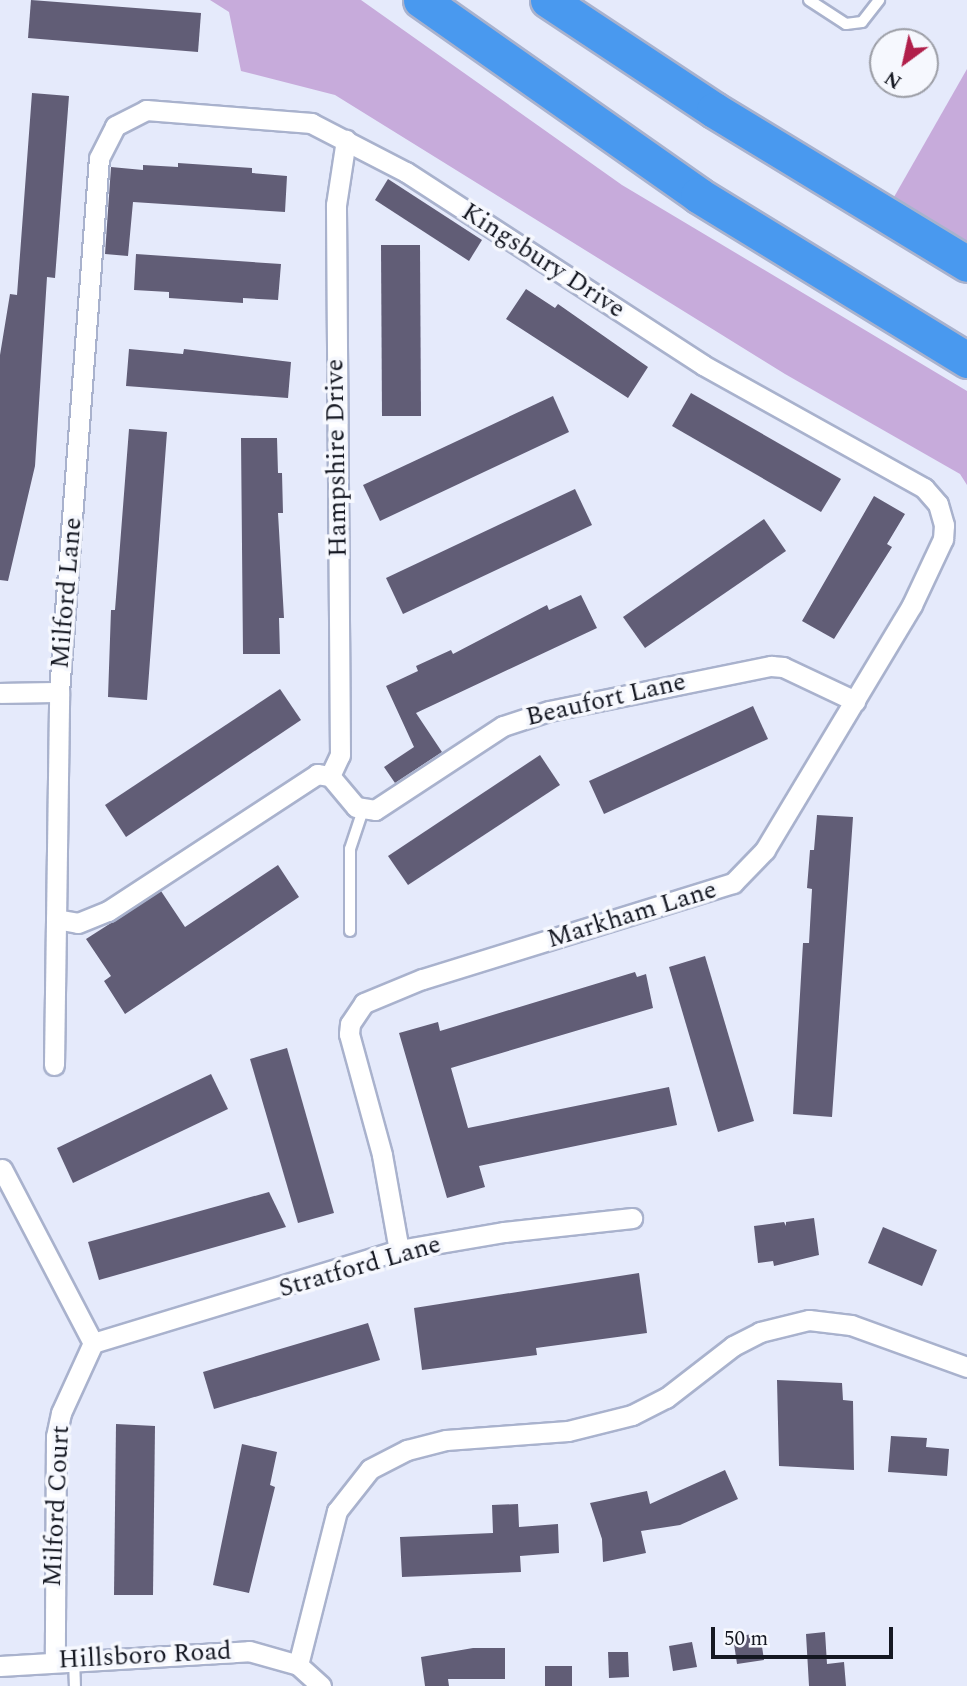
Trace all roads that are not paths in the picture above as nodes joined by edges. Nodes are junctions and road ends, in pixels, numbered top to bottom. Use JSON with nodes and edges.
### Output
{"nodes":[{"id":1,"x":421,"y":0,"type":"edge"},
{"id":2,"x":548,"y":0,"type":"edge"},
{"id":3,"x":809,"y":0,"type":"edge"},
{"id":4,"x":879,"y":0,"type":"edge"},
{"id":5,"x":115,"y":126,"type":"joint"},
{"id":6,"x":346,"y":139,"type":"junction"},
{"id":7,"x":967,"y":264,"type":"edge"},
{"id":8,"x":967,"y":360,"type":"edge"},
{"id":9,"x":941,"y":510,"type":"joint"},
{"id":10,"x":59,"y":692,"type":"junction"},
{"id":11,"x":0,"y":693,"type":"edge"},
{"id":12,"x":855,"y":701,"type":"junction"},
{"id":13,"x":330,"y":776,"type":"junction"},
{"id":14,"x":363,"y":810,"type":"junction"},
{"id":15,"x":56,"y":919,"type":"junction"},
{"id":16,"x":350,"y":931,"type":"dead end"},
{"id":17,"x":54,"y":1065,"type":"dead end"},
{"id":18,"x":2,"y":1169,"type":"dead end"},
{"id":19,"x":632,"y":1218,"type":"dead end"},
{"id":20,"x":399,"y":1250,"type":"junction"},
{"id":21,"x":93,"y":1343,"type":"junction"},
{"id":22,"x":967,"y":1367,"type":"edge"},
{"id":23,"x":65,"y":1660,"type":"junction"},
{"id":24,"x":298,"y":1665,"type":"junction"},
{"id":25,"x":0,"y":1666,"type":"edge"},
{"id":26,"x":75,"y":1686,"type":"edge"},
{"id":27,"x":321,"y":1686,"type":"edge"}],
"edges":[{"from":1,"to":8,"type":"highway"},
{"from":2,"to":7,"type":"highway"},
{"from":3,"to":4,"type":"lane"},
{"from":5,"to":6,"type":"street","name":"Kingsbury Drive"},
{"from":5,"to":10,"type":"street","name":"Milford Lane"},
{"from":6,"to":9,"type":"street","name":"Kingsbury Drive"},
{"from":6,"to":13,"type":"street","name":"Hampshire Drive"},
{"from":9,"to":12,"type":"street","name":"Markham Lane"},
{"from":10,"to":11,"type":"street"},
{"from":10,"to":15,"type":"street","name":"Milford Lane"},
{"from":12,"to":14,"type":"street","name":"Beaufort Lane"},
{"from":12,"to":20,"type":"street","name":"Markham Lane"},
{"from":13,"to":14,"type":"street"},
{"from":13,"to":15,"type":"street"},
{"from":14,"to":16,"type":"lane"},
{"from":15,"to":17,"type":"street","name":"Milford Lane"},
{"from":18,"to":21,"type":"street"},
{"from":19,"to":20,"type":"street","name":"Stratford Lane"},
{"from":20,"to":21,"type":"street","name":"Stratford Lane"},
{"from":21,"to":23,"type":"street","name":"Milford Court"},
{"from":22,"to":24,"type":"street"},
{"from":23,"to":24,"type":"street","name":"Hillsboro Road"},
{"from":23,"to":25,"type":"street","name":"Hillsboro Road"},
{"from":23,"to":26,"type":"lane"},
{"from":24,"to":27,"type":"street","name":"Hillsboro Road"}]}
